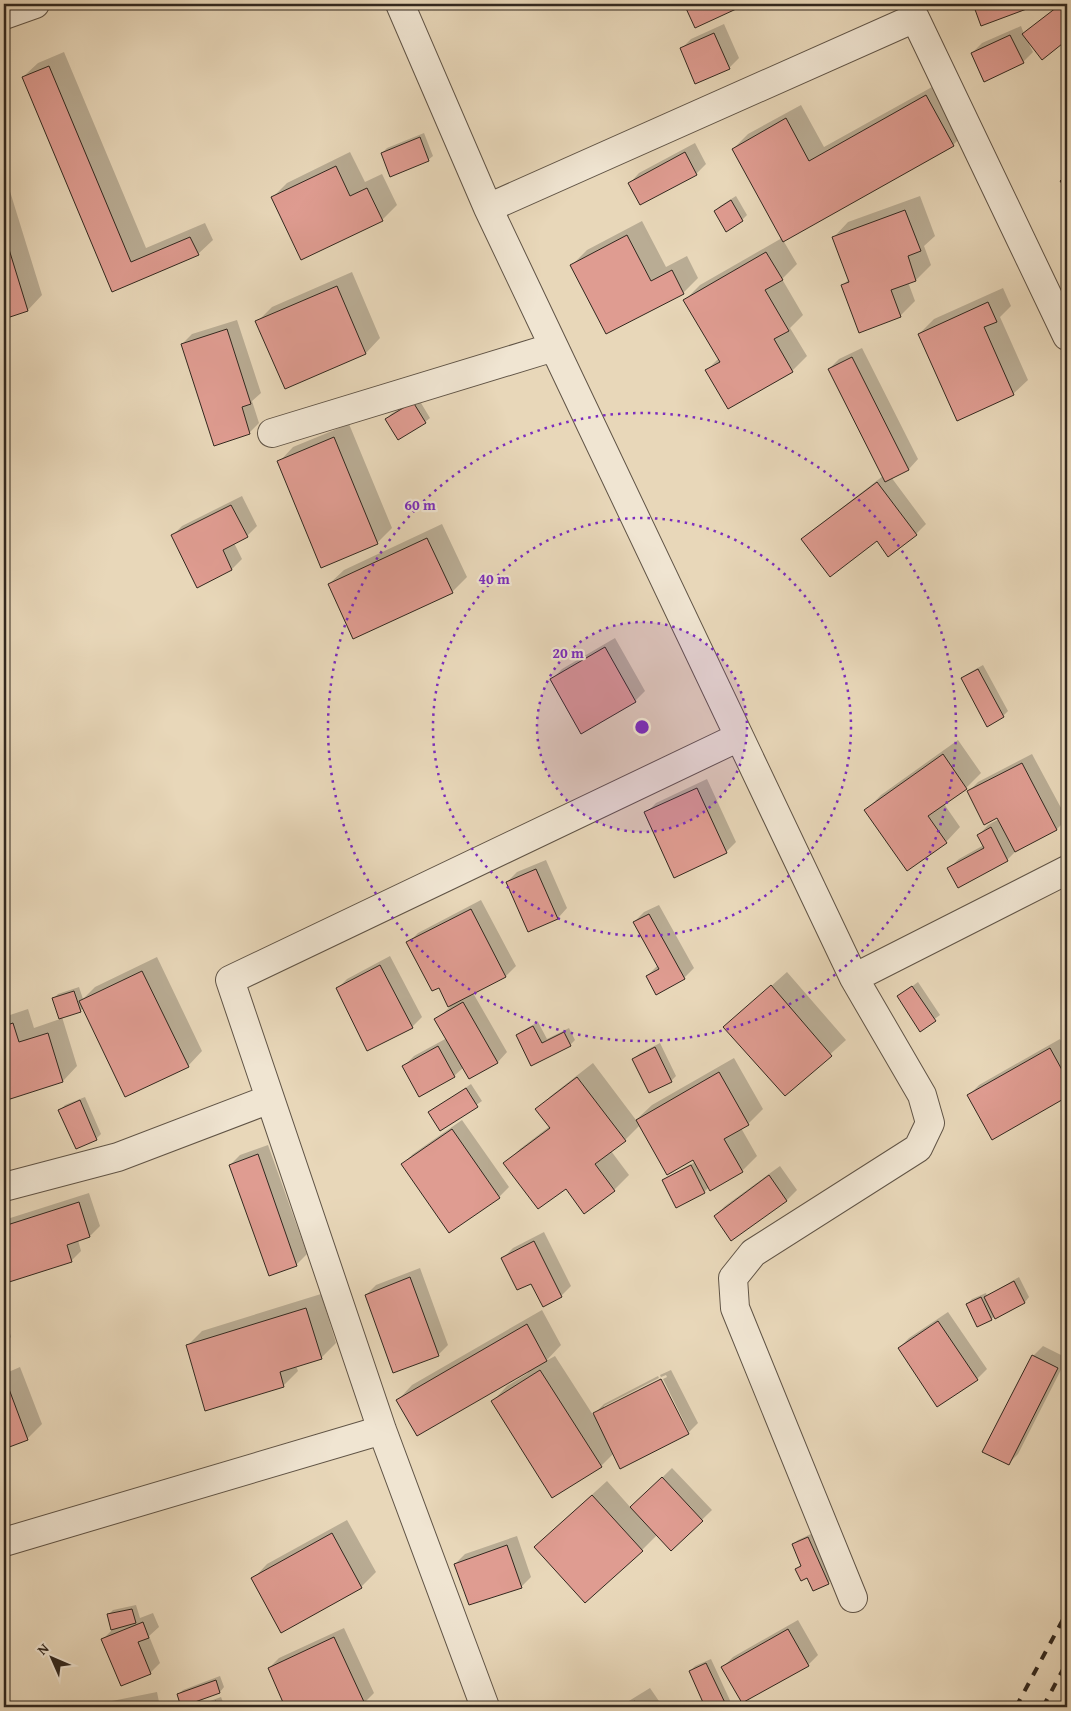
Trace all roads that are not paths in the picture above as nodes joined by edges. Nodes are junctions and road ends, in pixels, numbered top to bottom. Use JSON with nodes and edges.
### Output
{"nodes":[{"id":1,"x":35,"y":4,"type":"edge"},
{"id":2,"x":400,"y":4,"type":"edge"},
{"id":3,"x":912,"y":11,"type":"edge"},
{"id":4,"x":4,"y":15,"type":"edge"},
{"id":5,"x":488,"y":208,"type":"junction"},
{"id":6,"x":1065,"y":325,"type":"edge"},
{"id":7,"x":554,"y":347,"type":"junction"},
{"id":8,"x":272,"y":433,"type":"dead end"},
{"id":9,"x":739,"y":737,"type":"junction"},
{"id":10,"x":1067,"y":870,"type":"edge"},
{"id":11,"x":854,"y":978,"type":"junction"},
{"id":12,"x":270,"y":1100,"type":"junction"},
{"id":13,"x":4,"y":1187,"type":"edge"},
{"id":14,"x":382,"y":1430,"type":"junction"},
{"id":15,"x":4,"y":1542,"type":"edge"},
{"id":16,"x":853,"y":1598,"type":"dead end"},
{"id":17,"x":485,"y":1707,"type":"edge"}],
"edges":[{"from":1,"to":4,"type":"street"},
{"from":2,"to":5,"type":"street"},
{"from":3,"to":5,"type":"street"},
{"from":3,"to":6,"type":"street"},
{"from":5,"to":7,"type":"street"},
{"from":7,"to":8,"type":"street"},
{"from":7,"to":9,"type":"street"},
{"from":9,"to":11,"type":"street"},
{"from":9,"to":12,"type":"street"},
{"from":10,"to":11,"type":"street"},
{"from":11,"to":16,"type":"street"},
{"from":12,"to":13,"type":"street"},
{"from":12,"to":14,"type":"street"},
{"from":14,"to":15,"type":"street"},
{"from":14,"to":17,"type":"street"}]}
